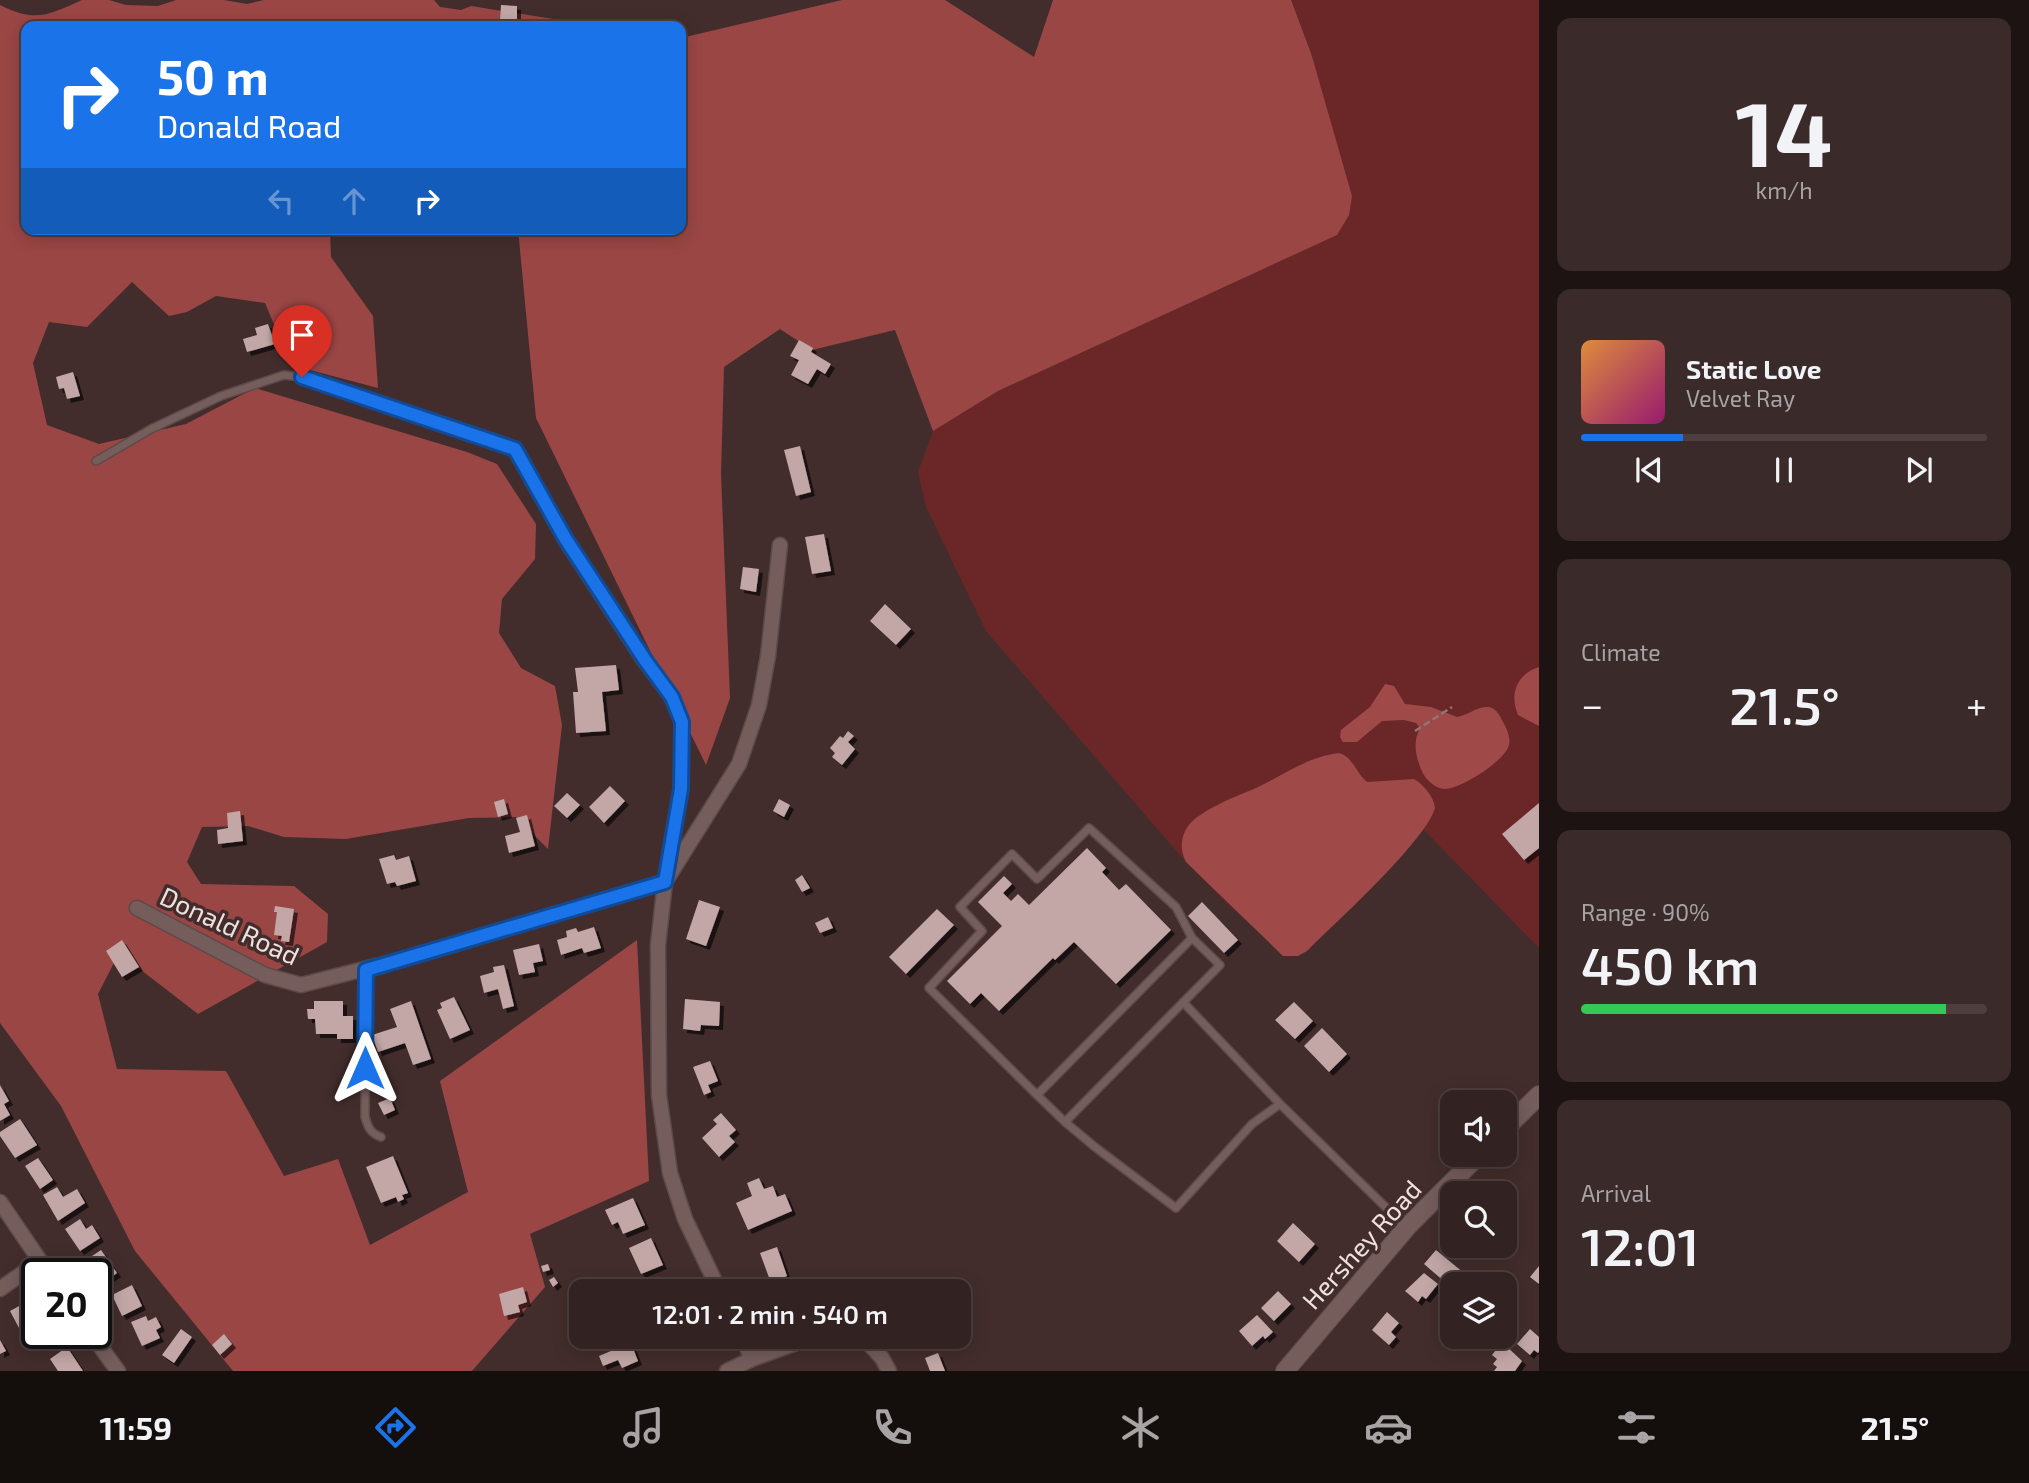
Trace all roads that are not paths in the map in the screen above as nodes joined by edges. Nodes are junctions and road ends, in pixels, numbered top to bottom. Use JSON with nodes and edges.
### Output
{"nodes":[{"id":1,"x":302,"y":377,"type":"joint"},
{"id":2,"x":96,"y":461,"type":"dead end"},
{"id":3,"x":780,"y":545,"type":"dead end"},
{"id":4,"x":665,"y":882,"type":"junction"},
{"id":5,"x":137,"y":908,"type":"dead end"},
{"id":6,"x":1192,"y":938,"type":"junction"},
{"id":7,"x":366,"y":970,"type":"junction"},
{"id":8,"x":1183,"y":1002,"type":"junction"},
{"id":9,"x":1037,"y":1095,"type":"junction"},
{"id":10,"x":1539,"y":1095,"type":"edge"},
{"id":11,"x":1280,"y":1104,"type":"junction"},
{"id":12,"x":1517,"y":1117,"type":"edge"},
{"id":13,"x":1065,"y":1122,"type":"junction"},
{"id":14,"x":381,"y":1137,"type":"dead end"},
{"id":15,"x":1467,"y":1167,"type":"edge"},
{"id":16,"x":0,"y":1202,"type":"edge"},
{"id":17,"x":1407,"y":1228,"type":"junction"},
{"id":18,"x":38,"y":1258,"type":"edge"},
{"id":19,"x":21,"y":1274,"type":"edge"},
{"id":20,"x":714,"y":1279,"type":"edge"},
{"id":21,"x":0,"y":1289,"type":"edge"},
{"id":22,"x":102,"y":1349,"type":"edge"},
{"id":23,"x":747,"y":1349,"type":"edge"},
{"id":24,"x":780,"y":1349,"type":"edge"},
{"id":25,"x":874,"y":1349,"type":"edge"},
{"id":26,"x":752,"y":1359,"type":"junction"},
{"id":27,"x":118,"y":1371,"type":"edge"},
{"id":28,"x":727,"y":1371,"type":"edge"},
{"id":29,"x":889,"y":1371,"type":"edge"},
{"id":30,"x":1284,"y":1371,"type":"edge"}],
"edges":[{"from":1,"to":2,"type":"lane"},
{"from":1,"to":4,"type":"street"},
{"from":3,"to":4,"type":"street"},
{"from":4,"to":7,"type":"street","name":"Donald Road"},
{"from":4,"to":20,"type":"street"},
{"from":5,"to":7,"type":"street","name":"Donald Road"},
{"from":6,"to":8,"type":"lane"},
{"from":6,"to":9,"type":"lane"},
{"from":6,"to":9,"type":"lane"},
{"from":7,"to":14,"type":"lane"},
{"from":8,"to":11,"type":"lane"},
{"from":8,"to":13,"type":"lane"},
{"from":9,"to":13,"type":"lane"},
{"from":10,"to":12,"type":"street"},
{"from":11,"to":13,"type":"lane"},
{"from":11,"to":17,"type":"lane"},
{"from":15,"to":17,"type":"street","name":"Hershey Road"},
{"from":16,"to":18,"type":"street"},
{"from":17,"to":30,"type":"street","name":"Hershey Road"},
{"from":19,"to":21,"type":"street"},
{"from":22,"to":27,"type":"street"},
{"from":23,"to":26,"type":"street"},
{"from":24,"to":26,"type":"street"},
{"from":25,"to":29,"type":"street"},
{"from":26,"to":28,"type":"street"}]}
